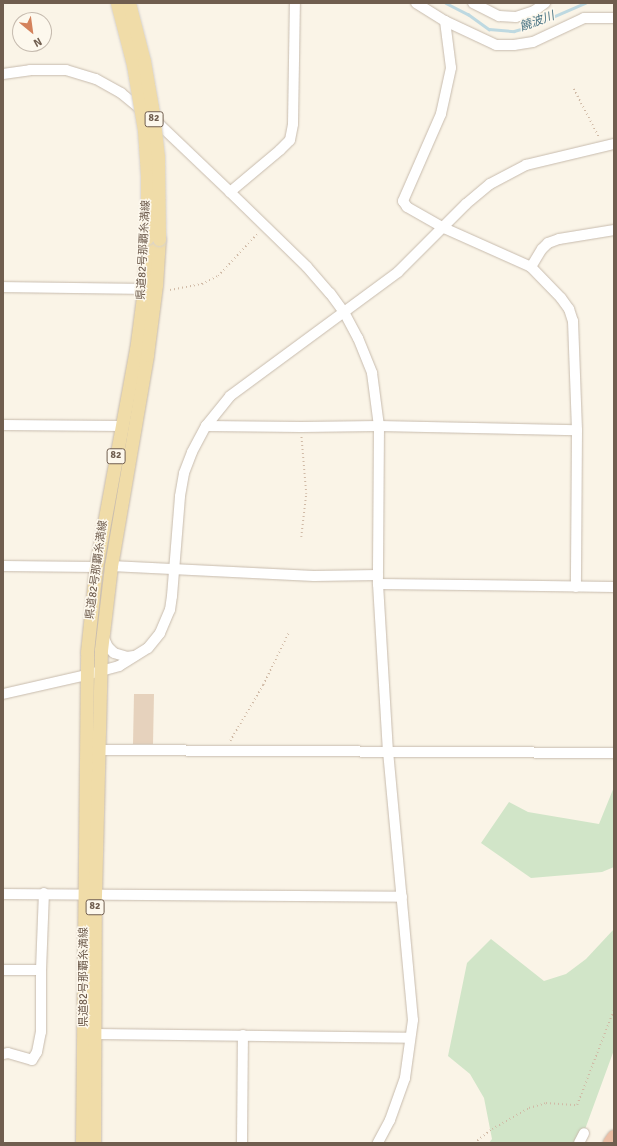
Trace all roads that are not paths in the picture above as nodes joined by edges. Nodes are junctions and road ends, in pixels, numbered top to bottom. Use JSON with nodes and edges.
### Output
{"nodes":[{"id":1,"x":117,"y":3,"type":"edge"},
{"id":2,"x":129,"y":3,"type":"edge"},
{"id":3,"x":295,"y":3,"type":"edge"},
{"id":4,"x":416,"y":3,"type":"edge"},
{"id":5,"x":473,"y":3,"type":"edge"},
{"id":6,"x":545,"y":3,"type":"edge"},
{"id":7,"x":614,"y":18,"type":"edge"},
{"id":8,"x":445,"y":21,"type":"junction"},
{"id":9,"x":3,"y":74,"type":"edge"},
{"id":10,"x":609,"y":145,"type":"edge"},
{"id":11,"x":230,"y":192,"type":"junction"},
{"id":12,"x":444,"y":228,"type":"junction"},
{"id":13,"x":614,"y":230,"type":"edge"},
{"id":14,"x":153,"y":238,"type":"junction"},
{"id":15,"x":531,"y":267,"type":"junction"},
{"id":16,"x":3,"y":286,"type":"edge"},
{"id":17,"x":144,"y":289,"type":"junction"},
{"id":18,"x":344,"y":312,"type":"junction"},
{"id":19,"x":3,"y":425,"type":"edge"},
{"id":20,"x":121,"y":426,"type":"junction"},
{"id":21,"x":206,"y":426,"type":"junction"},
{"id":22,"x":379,"y":426,"type":"junction"},
{"id":23,"x":577,"y":430,"type":"junction"},
{"id":24,"x":3,"y":566,"type":"edge"},
{"id":25,"x":111,"y":566,"type":"junction"},
{"id":26,"x":96,"y":567,"type":"junction"},
{"id":27,"x":176,"y":568,"type":"junction"},
{"id":28,"x":378,"y":580,"type":"junction"},
{"id":29,"x":576,"y":587,"type":"junction"},
{"id":30,"x":614,"y":587,"type":"edge"},
{"id":31,"x":103,"y":636,"type":"junction"},
{"id":32,"x":140,"y":654,"type":"junction"},
{"id":33,"x":100,"y":672,"type":"junction"},
{"id":34,"x":86,"y":675,"type":"junction"},
{"id":35,"x":3,"y":694,"type":"edge"},
{"id":36,"x":99,"y":750,"type":"junction"},
{"id":37,"x":388,"y":751,"type":"junction"},
{"id":38,"x":614,"y":753,"type":"edge"},
{"id":39,"x":44,"y":893,"type":"junction"},
{"id":40,"x":3,"y":894,"type":"edge"},
{"id":41,"x":90,"y":895,"type":"junction"},
{"id":42,"x":402,"y":897,"type":"junction"},
{"id":43,"x":3,"y":970,"type":"edge"},
{"id":44,"x":40,"y":970,"type":"junction"},
{"id":45,"x":95,"y":1034,"type":"junction"},
{"id":46,"x":243,"y":1035,"type":"junction"},
{"id":47,"x":410,"y":1038,"type":"junction"},
{"id":48,"x":3,"y":1054,"type":"edge"},
{"id":49,"x":584,"y":1133,"type":"dead end"},
{"id":50,"x":614,"y":1137,"type":"edge"},
{"id":51,"x":82,"y":1143,"type":"edge"},
{"id":52,"x":94,"y":1143,"type":"edge"},
{"id":53,"x":242,"y":1143,"type":"edge"},
{"id":54,"x":378,"y":1143,"type":"edge"},
{"id":55,"x":579,"y":1143,"type":"edge"},
{"id":56,"x":610,"y":1143,"type":"edge"}],
"edges":[{"from":1,"to":14,"type":"main road","name":"県道82号那覇糸満線","number":"82","bridge":true},
{"from":2,"to":14,"type":"main road","name":"県道82号那覇糸満線","number":"82","bridge":true},
{"from":3,"to":11,"type":"street"},
{"from":4,"to":8,"type":"street"},
{"from":5,"to":6,"type":"street"},
{"from":7,"to":8,"type":"street"},
{"from":8,"to":12,"type":"street"},
{"from":9,"to":11,"type":"street"},
{"from":10,"to":12,"type":"street"},
{"from":11,"to":18,"type":"street"},
{"from":12,"to":15,"type":"street"},
{"from":12,"to":18,"type":"street"},
{"from":13,"to":15,"type":"street"},
{"from":14,"to":17,"type":"main road","name":"県道82号那覇糸満線","number":"82"},
{"from":14,"to":25,"type":"main road","name":"県道82号那覇糸満線","number":"82"},
{"from":15,"to":23,"type":"street"},
{"from":16,"to":17,"type":"street"},
{"from":17,"to":20,"type":"main road","name":"県道82号那覇糸満線","number":"82"},
{"from":18,"to":21,"type":"street"},
{"from":18,"to":22,"type":"street"},
{"from":19,"to":20,"type":"street"},
{"from":20,"to":26,"type":"main road","name":"県道82号那覇糸満線","number":"82"},
{"from":21,"to":22,"type":"street"},
{"from":21,"to":27,"type":"street"},
{"from":22,"to":23,"type":"street"},
{"from":22,"to":28,"type":"street"},
{"from":23,"to":29,"type":"street"},
{"from":24,"to":26,"type":"street"},
{"from":25,"to":27,"type":"street"},
{"from":25,"to":31,"type":"main road","name":"県道82号那覇糸満線","number":"82"},
{"from":26,"to":34,"type":"main road","name":"県道82号那覇糸満線","number":"82"},
{"from":27,"to":28,"type":"street"},
{"from":27,"to":32,"type":"street"},
{"from":28,"to":29,"type":"street"},
{"from":28,"to":37,"type":"street"},
{"from":29,"to":30,"type":"street"},
{"from":31,"to":32,"type":"street"},
{"from":31,"to":33,"type":"main road","name":"県道82号那覇糸満線","number":"82"},
{"from":32,"to":33,"type":"street"},
{"from":33,"to":34,"type":"street"},
{"from":33,"to":36,"type":"main road","name":"県道82号那覇糸満線","number":"82"},
{"from":34,"to":35,"type":"street"},
{"from":34,"to":41,"type":"main road","name":"県道82号那覇糸満線","number":"82"},
{"from":36,"to":37,"type":"street"},
{"from":36,"to":41,"type":"main road","name":"県道82号那覇糸満線","number":"82"},
{"from":37,"to":38,"type":"street"},
{"from":37,"to":42,"type":"street"},
{"from":39,"to":40,"type":"street"},
{"from":39,"to":41,"type":"street"},
{"from":39,"to":44,"type":"street"},
{"from":41,"to":42,"type":"street"},
{"from":41,"to":45,"type":"main road","name":"県道82号那覇糸満線","number":"82"},
{"from":41,"to":51,"type":"main road","name":"県道82号那覇糸満線","number":"82"},
{"from":42,"to":47,"type":"street"},
{"from":43,"to":44,"type":"street"},
{"from":44,"to":48,"type":"street"},
{"from":45,"to":46,"type":"street"},
{"from":45,"to":52,"type":"main road","name":"県道82号那覇糸満線","number":"82"},
{"from":46,"to":47,"type":"street"},
{"from":46,"to":53,"type":"street"},
{"from":47,"to":54,"type":"street"},
{"from":49,"to":55,"type":"street"},
{"from":50,"to":56,"type":"highway"}]}
